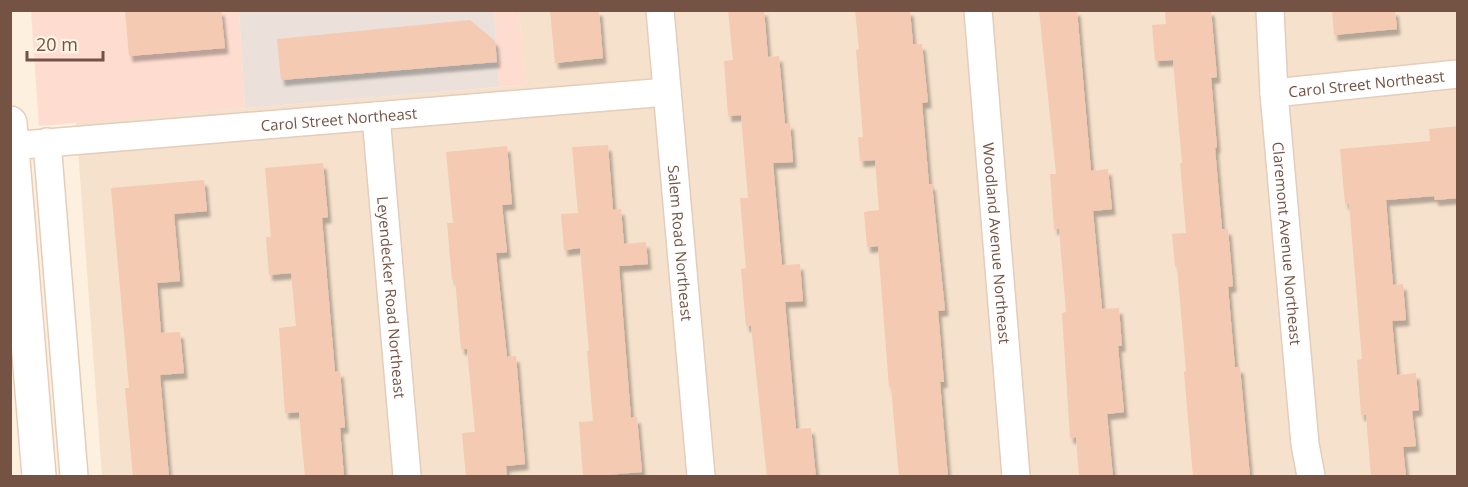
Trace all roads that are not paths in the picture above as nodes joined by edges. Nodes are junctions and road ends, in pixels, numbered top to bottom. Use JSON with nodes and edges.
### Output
{"nodes":[{"id":1,"x":660,"y":10,"type":"edge"},
{"id":2,"x":978,"y":10,"type":"edge"},
{"id":3,"x":1270,"y":10,"type":"edge"},
{"id":4,"x":1458,"y":74,"type":"edge"},
{"id":5,"x":667,"y":92,"type":"junction"},
{"id":6,"x":1274,"y":93,"type":"junction"},
{"id":7,"x":376,"y":116,"type":"junction"},
{"id":8,"x":11,"y":138,"type":"edge"},
{"id":9,"x":47,"y":142,"type":"junction"},
{"id":10,"x":39,"y":477,"type":"edge"},
{"id":11,"x":74,"y":477,"type":"edge"},
{"id":12,"x":407,"y":477,"type":"edge"},
{"id":13,"x":701,"y":477,"type":"edge"},
{"id":14,"x":1016,"y":477,"type":"edge"},
{"id":15,"x":1311,"y":477,"type":"edge"}],
"edges":[{"from":1,"to":5,"type":"street","name":"Salem Road Northeast"},
{"from":2,"to":14,"type":"street","name":"Woodland Avenue Northeast"},
{"from":3,"to":6,"type":"street","name":"Claremont Avenue Northeast"},
{"from":4,"to":6,"type":"street","name":"Carol Street Northeast"},
{"from":5,"to":7,"type":"street","name":"Carol Street Northeast"},
{"from":5,"to":13,"type":"street","name":"Salem Road Northeast"},
{"from":6,"to":15,"type":"street","name":"Claremont Avenue Northeast"},
{"from":7,"to":9,"type":"street","name":"Carol Street Northeast"},
{"from":7,"to":12,"type":"street","name":"Leyendecker Road Northeast"},
{"from":8,"to":9,"type":"street","name":"Carol Street Northeast"},
{"from":8,"to":10,"type":"main road"},
{"from":9,"to":11,"type":"street"}]}
